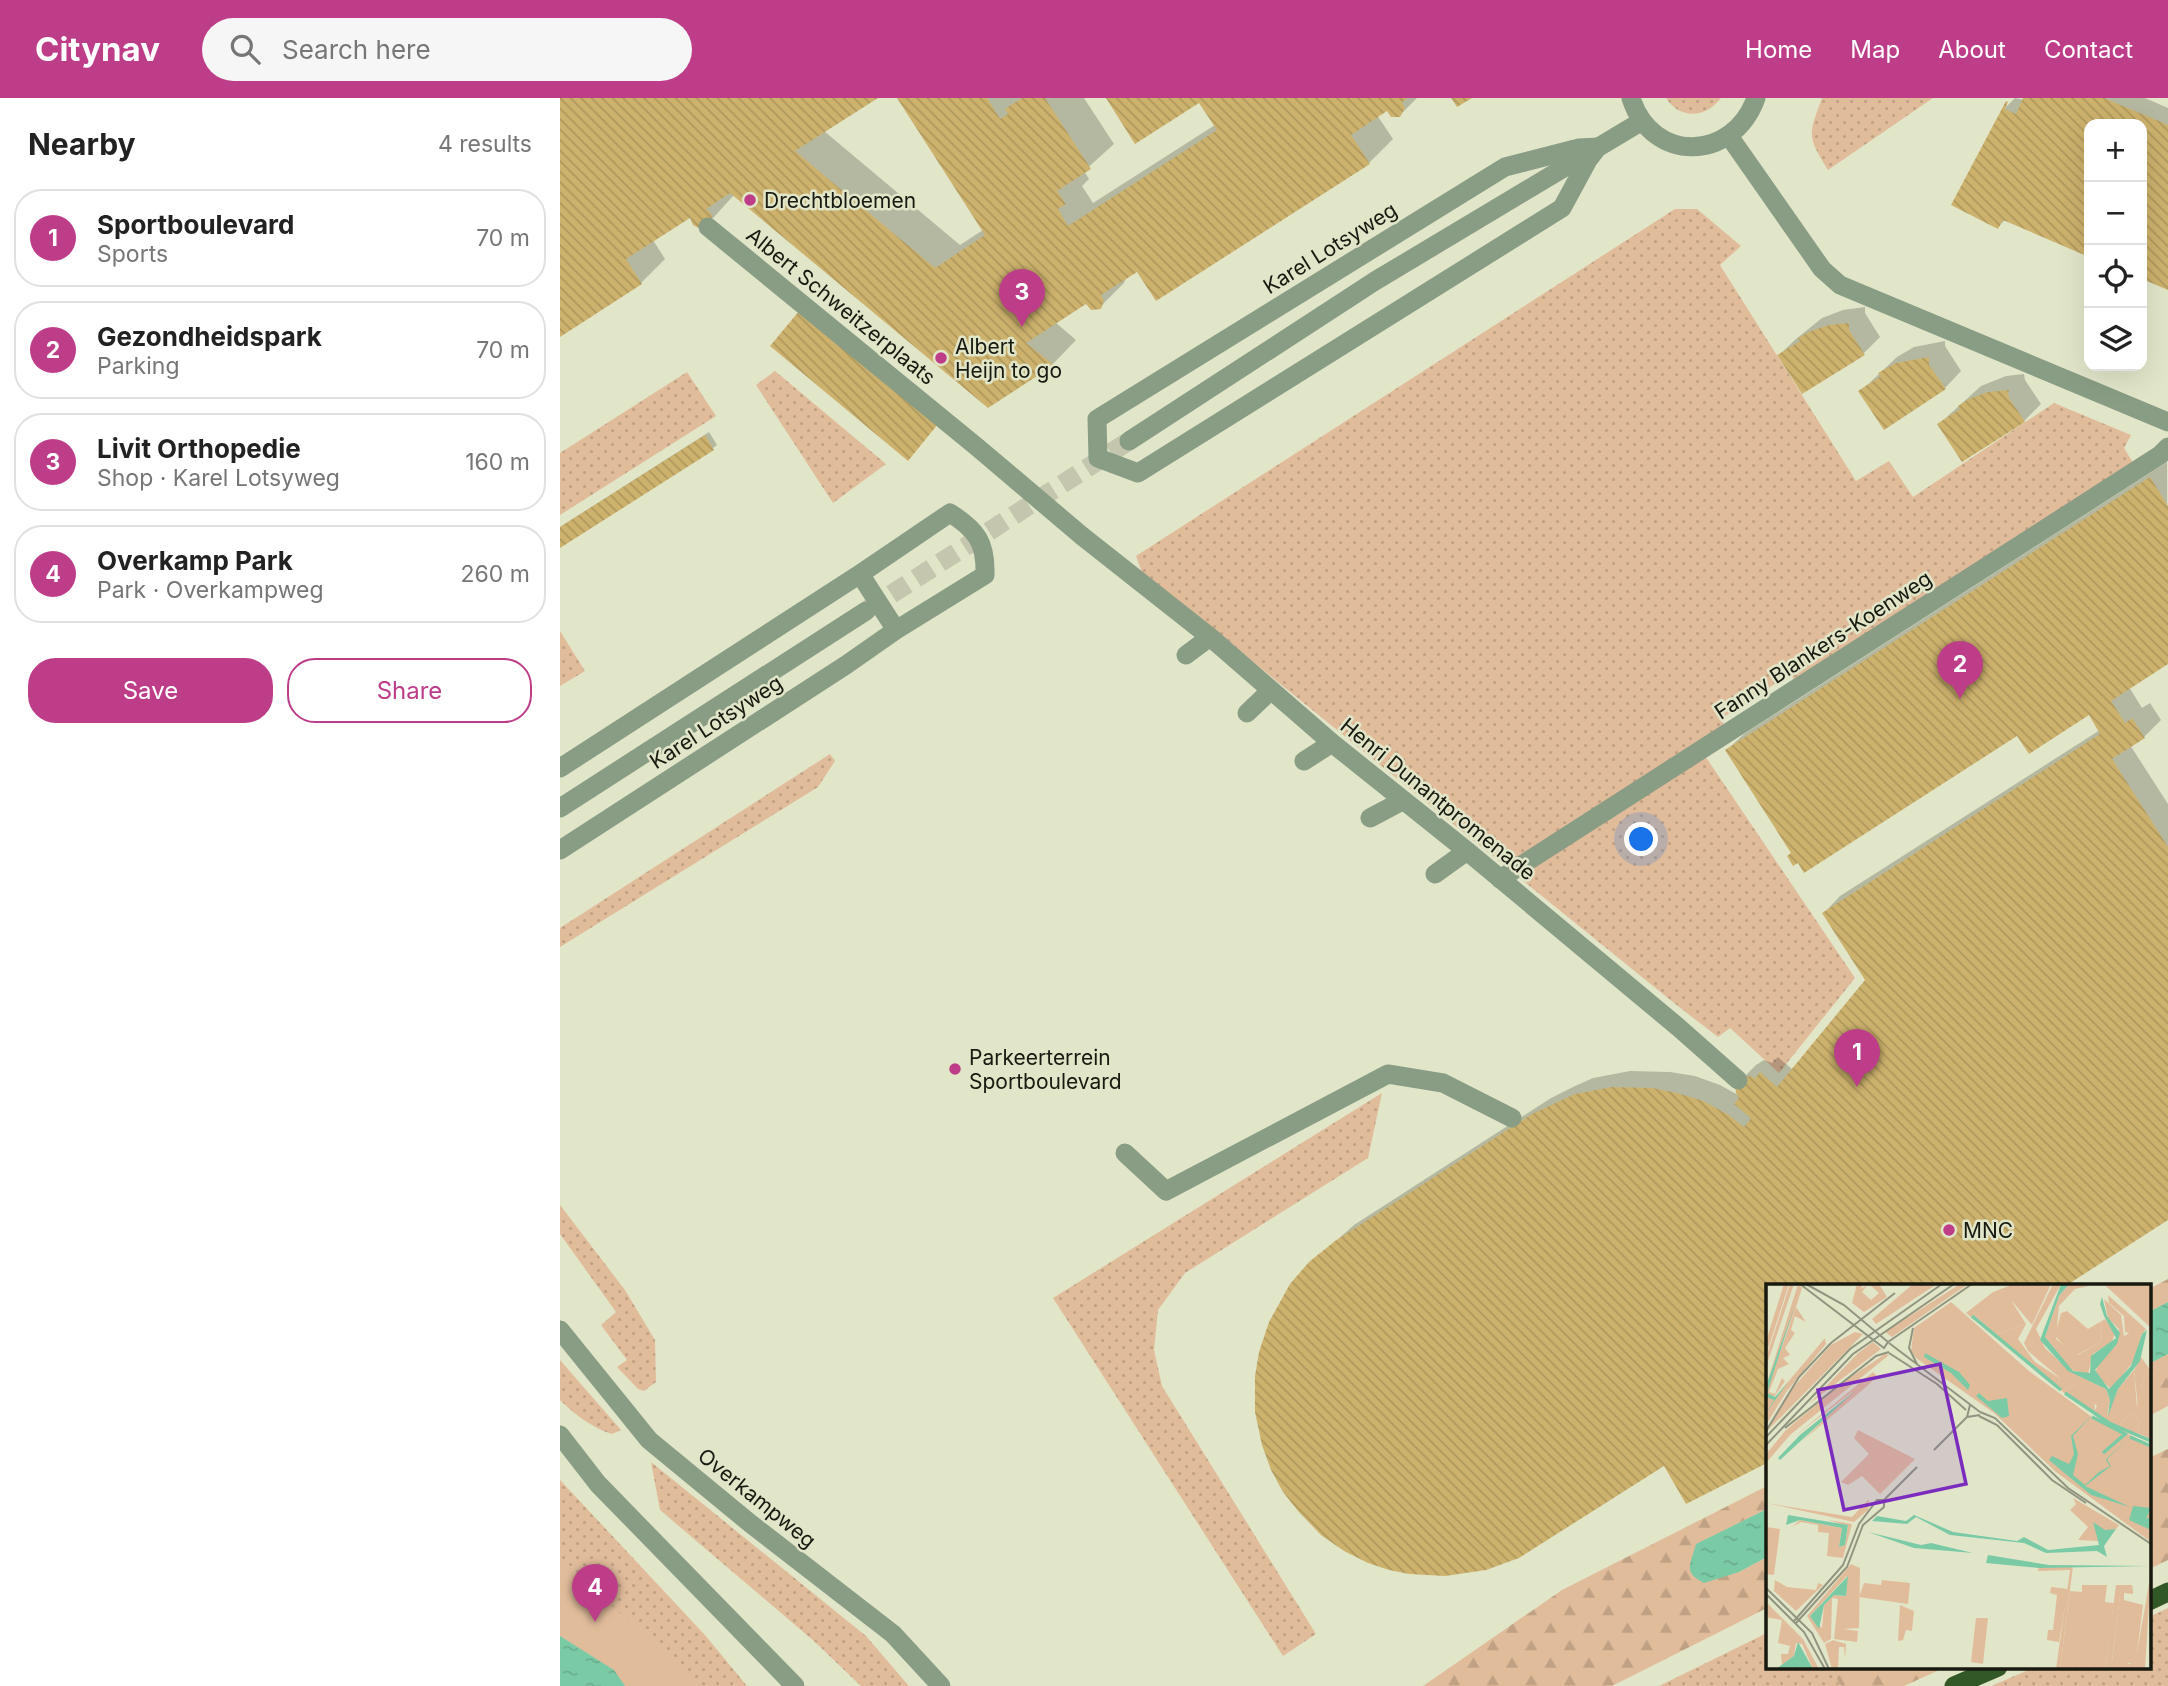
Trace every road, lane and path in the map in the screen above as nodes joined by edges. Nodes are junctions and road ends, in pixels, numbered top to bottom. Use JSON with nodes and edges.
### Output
{"nodes":[{"id":1,"x":1631,"y":98,"type":"edge"},
{"id":2,"x":1756,"y":98,"type":"edge"},
{"id":3,"x":1642,"y":121,"type":"junction"},
{"id":4,"x":1730,"y":136,"type":"junction"},
{"id":5,"x":1598,"y":147,"type":"junction"},
{"id":6,"x":708,"y":227,"type":"dead end"},
{"id":7,"x":2168,"y":422,"type":"edge"},
{"id":8,"x":1129,"y":441,"type":"tunnel mouth"},
{"id":9,"x":2168,"y":447,"type":"edge"},
{"id":10,"x":1107,"y":555,"type":"joint"},
{"id":11,"x":860,"y":574,"type":"junction"},
{"id":12,"x":866,"y":611,"type":"tunnel mouth"},
{"id":13,"x":896,"y":630,"type":"junction"},
{"id":14,"x":1210,"y":637,"type":"junction"},
{"id":15,"x":1186,"y":654,"type":"dead end"},
{"id":16,"x":1271,"y":690,"type":"junction"},
{"id":17,"x":1247,"y":713,"type":"dead end"},
{"id":18,"x":1332,"y":743,"type":"junction"},
{"id":19,"x":1304,"y":761,"type":"dead end"},
{"id":20,"x":560,"y":768,"type":"edge"},
{"id":21,"x":1402,"y":801,"type":"junction"},
{"id":22,"x":560,"y":808,"type":"edge"},
{"id":23,"x":1370,"y":818,"type":"dead end"},
{"id":24,"x":560,"y":850,"type":"edge"},
{"id":25,"x":1467,"y":850,"type":"junction"},
{"id":26,"x":1435,"y":874,"type":"dead end"},
{"id":27,"x":1500,"y":879,"type":"junction"},
{"id":28,"x":1738,"y":1080,"type":"dead end"},
{"id":29,"x":1511,"y":1118,"type":"dead end"},
{"id":30,"x":1125,"y":1153,"type":"dead end"},
{"id":31,"x":560,"y":1329,"type":"edge"},
{"id":32,"x":560,"y":1435,"type":"edge"},
{"id":33,"x":2168,"y":1592,"type":"edge"},
{"id":34,"x":2150,"y":1601,"type":"edge"},
{"id":35,"x":1996,"y":1668,"type":"edge"},
{"id":36,"x":795,"y":1686,"type":"edge"},
{"id":37,"x":941,"y":1686,"type":"edge"},
{"id":38,"x":1954,"y":1686,"type":"edge"}],
"edges":[{"from":1,"to":3,"type":"street"},
{"from":2,"to":4,"type":"street"},
{"from":3,"to":4,"type":"street"},
{"from":3,"to":5,"type":"street","name":"Karel Lotsyweg"},
{"from":4,"to":7,"type":"street"},
{"from":5,"to":5,"type":"street","name":"Karel Lotsyweg"},
{"from":5,"to":8,"type":"street","name":"Karel Lotsyweg"},
{"from":6,"to":10,"type":"street","name":"Albert Schweitzerplaats"},
{"from":9,"to":27,"type":"street","name":"Fanny Blankers-Koenweg"},
{"from":10,"to":14,"type":"street","name":"Henri Dunantpromenade"},
{"from":11,"to":13,"type":"street"},
{"from":11,"to":13,"type":"street","name":"Karel Lotsyweg"},
{"from":11,"to":20,"type":"street"},
{"from":12,"to":22,"type":"street","name":"Karel Lotsyweg"},
{"from":13,"to":24,"type":"street","name":"Karel Lotsyweg"},
{"from":14,"to":15,"type":"street"},
{"from":14,"to":16,"type":"street","name":"Henri Dunantpromenade"},
{"from":16,"to":17,"type":"street"},
{"from":16,"to":18,"type":"street","name":"Henri Dunantpromenade"},
{"from":18,"to":19,"type":"street"},
{"from":18,"to":21,"type":"street","name":"Henri Dunantpromenade"},
{"from":21,"to":23,"type":"street"},
{"from":21,"to":25,"type":"street","name":"Henri Dunantpromenade"},
{"from":25,"to":26,"type":"street"},
{"from":25,"to":27,"type":"street","name":"Henri Dunantpromenade"},
{"from":27,"to":28,"type":"street","name":"Henri Dunantpromenade"},
{"from":29,"to":30,"type":"street"},
{"from":31,"to":37,"type":"street","name":"Overkampweg"},
{"from":32,"to":36,"type":"street"},
{"from":33,"to":34,"type":"highway"},
{"from":35,"to":38,"type":"highway"}]}
